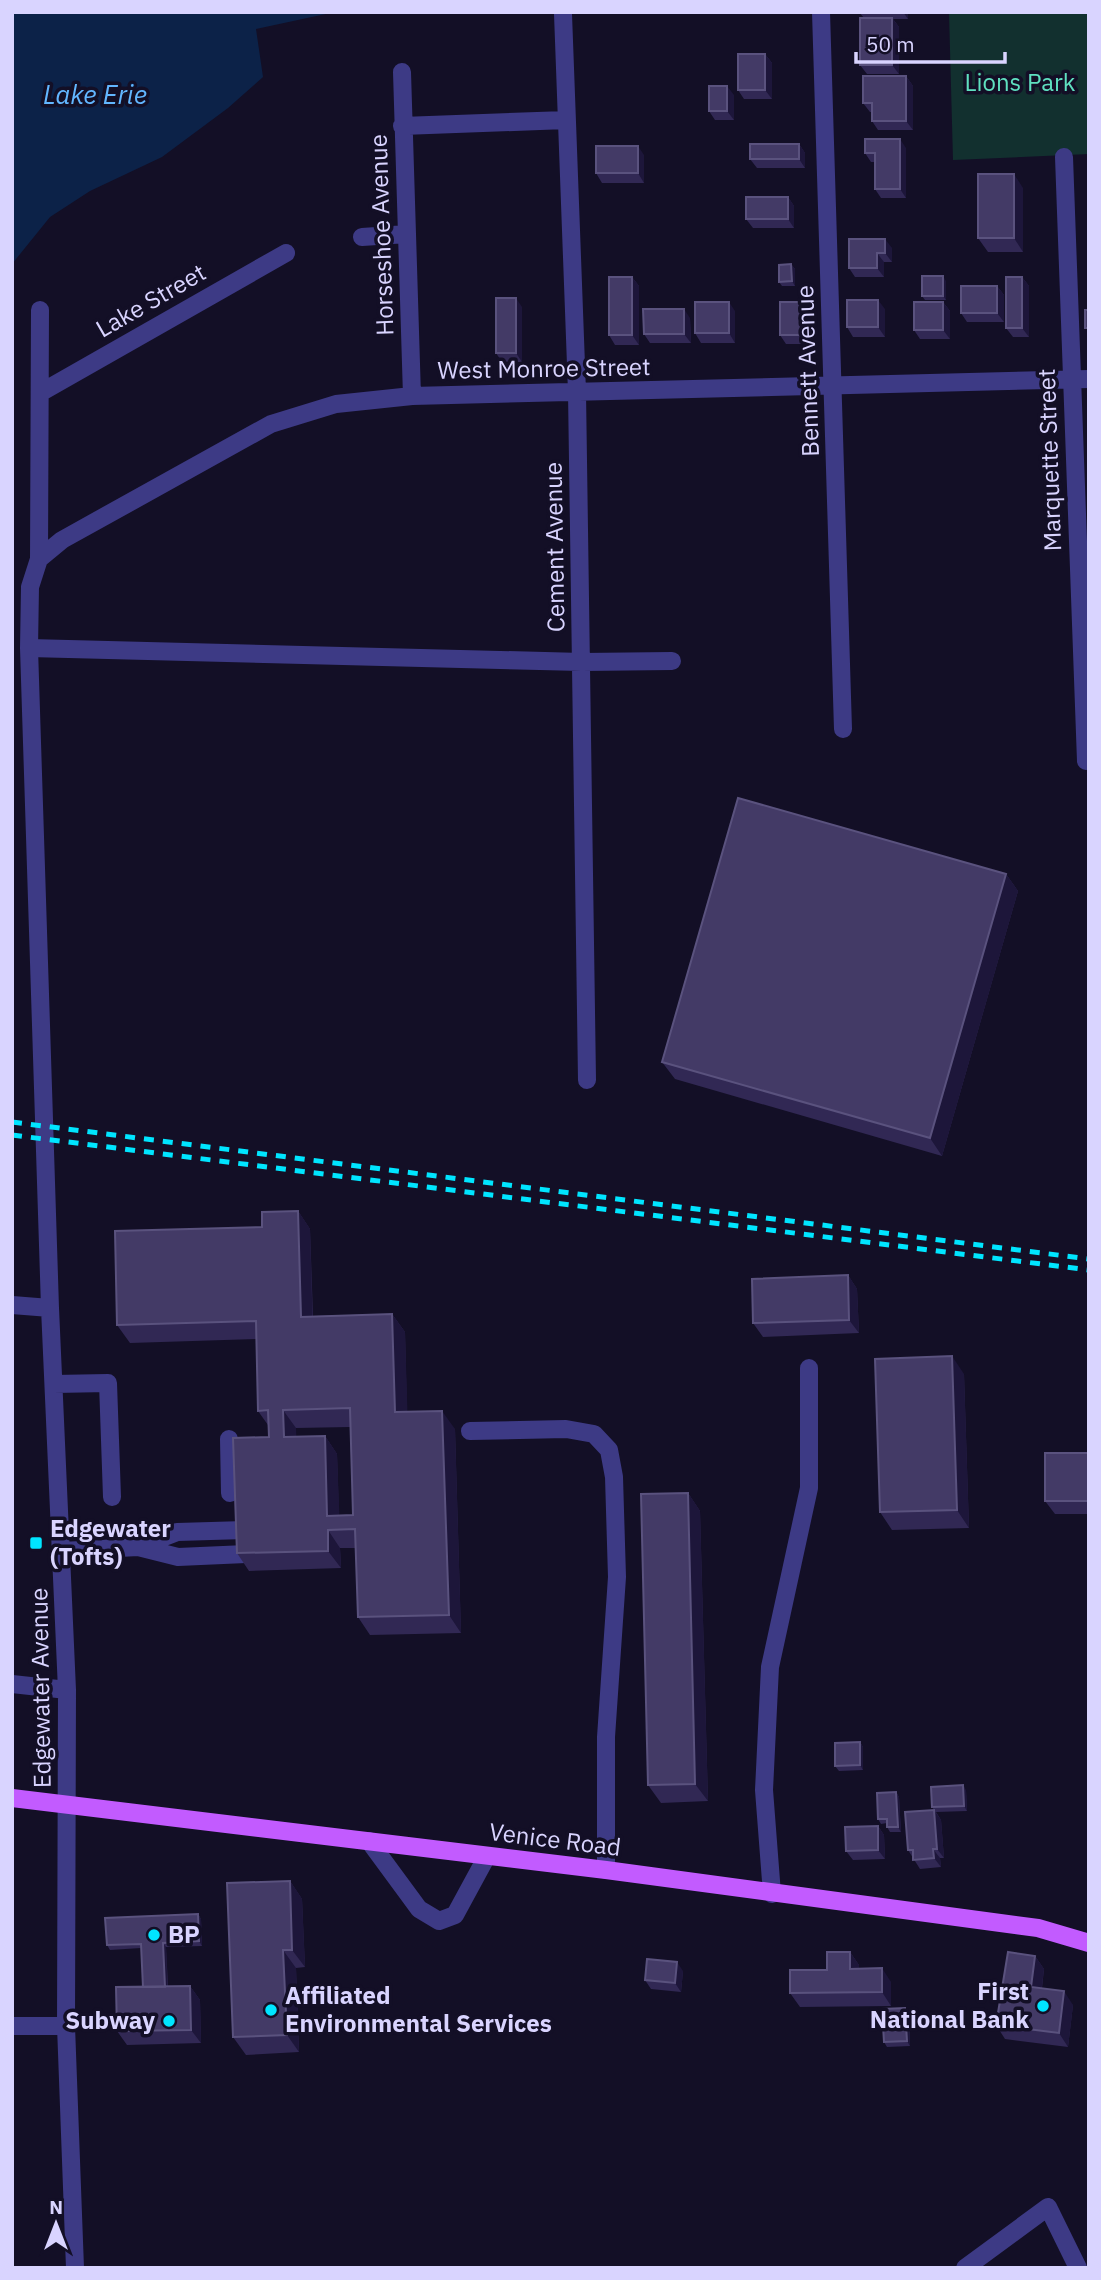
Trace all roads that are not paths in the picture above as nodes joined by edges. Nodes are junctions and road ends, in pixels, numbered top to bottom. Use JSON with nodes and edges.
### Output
{"nodes":[{"id":1,"x":821,"y":12,"type":"edge"},
{"id":2,"x":564,"y":14,"type":"edge"},
{"id":3,"x":402,"y":72,"type":"dead end"},
{"id":4,"x":566,"y":120,"type":"junction"},
{"id":5,"x":402,"y":126,"type":"junction"},
{"id":6,"x":1064,"y":157,"type":"dead end"},
{"id":7,"x":407,"y":234,"type":"junction"},
{"id":8,"x":362,"y":237,"type":"dead end"},
{"id":9,"x":286,"y":253,"type":"dead end"},
{"id":10,"x":40,"y":310,"type":"dead end"},
{"id":11,"x":1080,"y":380,"type":"edge"},
{"id":12,"x":833,"y":388,"type":"junction"},
{"id":13,"x":577,"y":392,"type":"junction"},
{"id":14,"x":40,"y":393,"type":"junction"},
{"id":15,"x":412,"y":396,"type":"junction"},
{"id":16,"x":39,"y":559,"type":"junction"},
{"id":17,"x":29,"y":648,"type":"junction"},
{"id":18,"x":672,"y":661,"type":"dead end"},
{"id":19,"x":582,"y":662,"type":"junction"},
{"id":20,"x":843,"y":729,"type":"dead end"},
{"id":21,"x":1086,"y":761,"type":"dead end"},
{"id":22,"x":587,"y":1080,"type":"dead end"},
{"id":23,"x":12,"y":1305,"type":"edge"},
{"id":24,"x":50,"y":1308,"type":"junction"},
{"id":25,"x":809,"y":1368,"type":"dead end"},
{"id":26,"x":54,"y":1384,"type":"junction"},
{"id":27,"x":470,"y":1431,"type":"dead end"},
{"id":28,"x":229,"y":1439,"type":"dead end"},
{"id":29,"x":230,"y":1493,"type":"dead end"},
{"id":30,"x":112,"y":1497,"type":"dead end"},
{"id":31,"x":246,"y":1530,"type":"edge"},
{"id":32,"x":138,"y":1547,"type":"junction"},
{"id":33,"x":62,"y":1551,"type":"junction"},
{"id":34,"x":246,"y":1553,"type":"edge"},
{"id":35,"x":12,"y":1684,"type":"edge"},
{"id":36,"x":66,"y":1690,"type":"junction"},
{"id":37,"x":12,"y":1798,"type":"edge"},
{"id":38,"x":68,"y":1804,"type":"junction"},
{"id":39,"x":369,"y":1841,"type":"junction"},
{"id":40,"x":487,"y":1856,"type":"junction"},
{"id":41,"x":606,"y":1870,"type":"junction"},
{"id":42,"x":772,"y":1894,"type":"junction"},
{"id":43,"x":1089,"y":1943,"type":"edge"},
{"id":44,"x":12,"y":2026,"type":"edge"},
{"id":45,"x":66,"y":2026,"type":"junction"},
{"id":46,"x":75,"y":2268,"type":"edge"},
{"id":47,"x":965,"y":2268,"type":"edge"},
{"id":48,"x":1077,"y":2268,"type":"edge"}],
"edges":[{"from":1,"to":12,"type":"street","name":"Bennett Avenue"},
{"from":2,"to":4,"type":"street","name":"Cement Avenue"},
{"from":3,"to":5,"type":"street","name":"Horseshoe Avenue"},
{"from":4,"to":5,"type":"street"},
{"from":4,"to":13,"type":"street","name":"Cement Avenue"},
{"from":5,"to":7,"type":"street","name":"Horseshoe Avenue"},
{"from":6,"to":11,"type":"street","name":"Marquette Street"},
{"from":7,"to":8,"type":"street"},
{"from":7,"to":15,"type":"street","name":"Horseshoe Avenue"},
{"from":9,"to":14,"type":"street","name":"Lake Street"},
{"from":10,"to":14,"type":"street","name":"Edgewater Avenue"},
{"from":11,"to":12,"type":"street","name":"West Monroe Street"},
{"from":11,"to":21,"type":"street","name":"Marquette Street"},
{"from":12,"to":13,"type":"street","name":"West Monroe Street"},
{"from":12,"to":20,"type":"street","name":"Bennett Avenue"},
{"from":13,"to":15,"type":"street","name":"West Monroe Street"},
{"from":13,"to":19,"type":"street","name":"Cement Avenue"},
{"from":14,"to":16,"type":"street","name":"Edgewater Avenue"},
{"from":15,"to":16,"type":"street","name":"West Monroe Street"},
{"from":16,"to":17,"type":"street","name":"Edgewater Avenue"},
{"from":17,"to":19,"type":"street"},
{"from":17,"to":24,"type":"street","name":"Edgewater Avenue"},
{"from":18,"to":19,"type":"street"},
{"from":19,"to":22,"type":"street","name":"Cement Avenue"},
{"from":23,"to":24,"type":"street"},
{"from":24,"to":26,"type":"street","name":"Edgewater Avenue"},
{"from":25,"to":42,"type":"street"},
{"from":26,"to":30,"type":"street"},
{"from":26,"to":33,"type":"street","name":"Edgewater Avenue"},
{"from":27,"to":41,"type":"street"},
{"from":28,"to":29,"type":"street"},
{"from":31,"to":32,"type":"street"},
{"from":32,"to":33,"type":"street"},
{"from":32,"to":34,"type":"street"},
{"from":33,"to":36,"type":"street","name":"Edgewater Avenue"},
{"from":35,"to":36,"type":"street"},
{"from":36,"to":38,"type":"street","name":"Edgewater Avenue"},
{"from":37,"to":38,"type":"main road","name":"Venice Road"},
{"from":38,"to":39,"type":"main road","name":"Venice Road"},
{"from":38,"to":45,"type":"street","name":"Edgewater Avenue"},
{"from":39,"to":40,"type":"main road","name":"Venice Road"},
{"from":39,"to":40,"type":"street"},
{"from":40,"to":41,"type":"main road","name":"Venice Road"},
{"from":41,"to":42,"type":"main road","name":"Venice Road"},
{"from":42,"to":43,"type":"main road","name":"Venice Road"},
{"from":44,"to":45,"type":"street"},
{"from":45,"to":46,"type":"street","name":"Edgewater Avenue"},
{"from":47,"to":48,"type":"street"}]}
